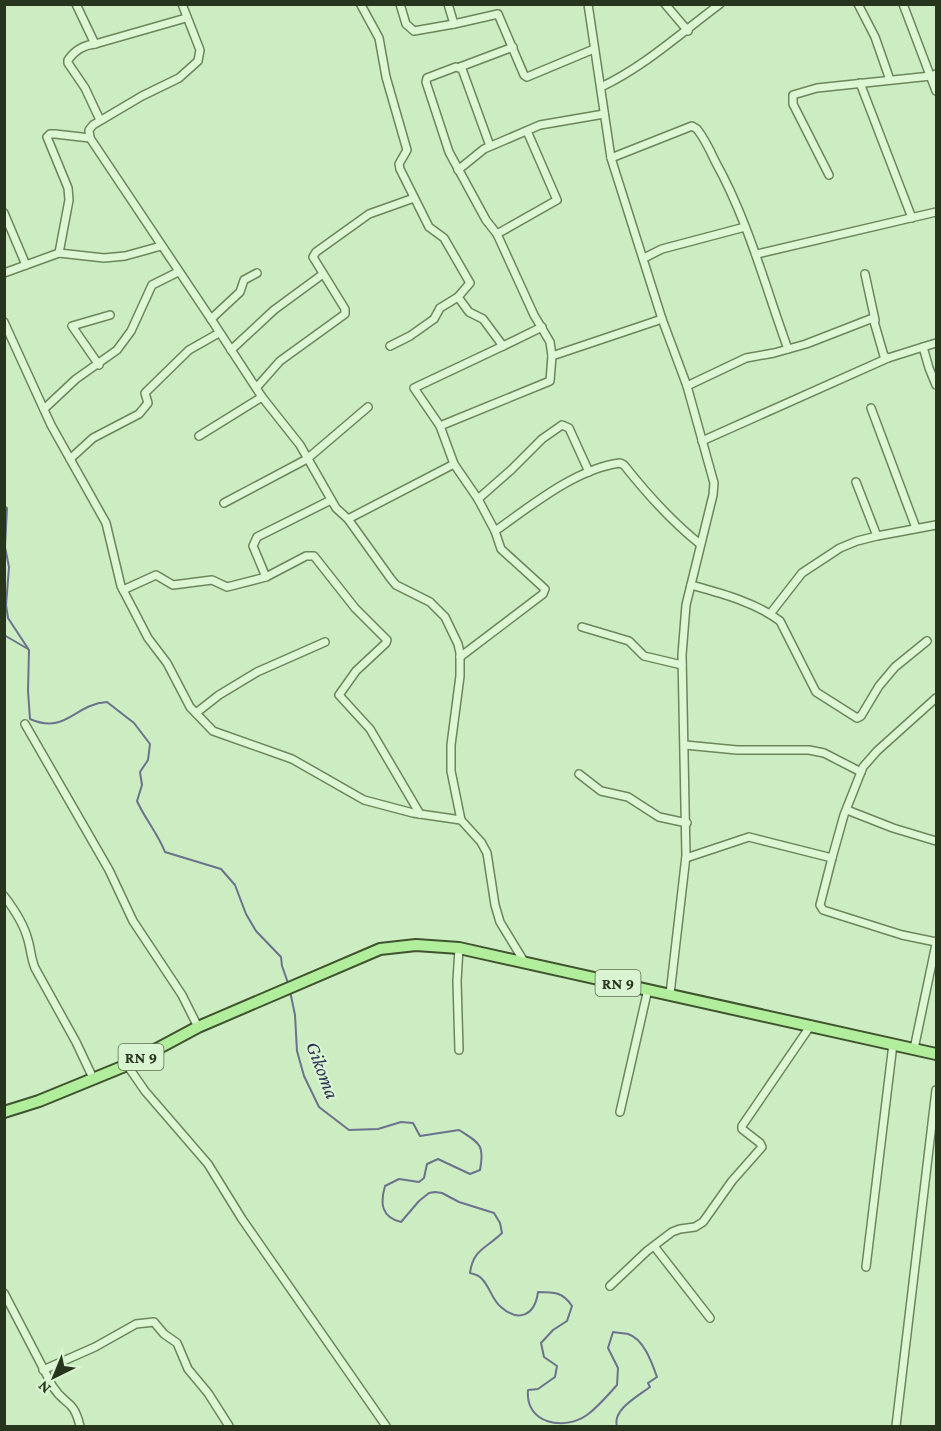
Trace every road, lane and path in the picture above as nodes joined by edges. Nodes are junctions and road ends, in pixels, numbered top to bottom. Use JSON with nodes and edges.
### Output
{"nodes":[{"id":1,"x":76,"y":4,"type":"edge"},
{"id":2,"x":182,"y":4,"type":"edge"},
{"id":3,"x":400,"y":4,"type":"edge"},
{"id":4,"x":448,"y":4,"type":"edge"},
{"id":5,"x":588,"y":4,"type":"edge"},
{"id":6,"x":665,"y":4,"type":"edge"},
{"id":7,"x":720,"y":4,"type":"edge"},
{"id":8,"x":858,"y":4,"type":"edge"},
{"id":9,"x":903,"y":4,"type":"edge"},
{"id":10,"x":361,"y":5,"type":"edge"},
{"id":11,"x":186,"y":18,"type":"junction"},
{"id":12,"x":454,"y":24,"type":"junction"},
{"id":13,"x":688,"y":31,"type":"junction"},
{"id":14,"x":95,"y":44,"type":"junction"},
{"id":15,"x":513,"y":47,"type":"junction"},
{"id":16,"x":594,"y":49,"type":"junction"},
{"id":17,"x":460,"y":67,"type":"junction"},
{"id":18,"x":934,"y":75,"type":"edge"},
{"id":19,"x":890,"y":80,"type":"junction"},
{"id":20,"x":860,"y":83,"type":"junction"},
{"id":21,"x":601,"y":87,"type":"junction"},
{"id":22,"x":936,"y":91,"type":"edge"},
{"id":23,"x":604,"y":114,"type":"junction"},
{"id":24,"x":100,"y":120,"type":"junction"},
{"id":25,"x":527,"y":130,"type":"junction"},
{"id":26,"x":90,"y":138,"type":"junction"},
{"id":27,"x":490,"y":146,"type":"junction"},
{"id":28,"x":611,"y":158,"type":"junction"},
{"id":29,"x":458,"y":170,"type":"junction"},
{"id":30,"x":829,"y":175,"type":"dead end"},
{"id":31,"x":414,"y":198,"type":"junction"},
{"id":32,"x":936,"y":212,"type":"edge"},
{"id":33,"x":4,"y":213,"type":"edge"},
{"id":34,"x":912,"y":218,"type":"junction"},
{"id":35,"x":745,"y":227,"type":"junction"},
{"id":36,"x":498,"y":234,"type":"junction"},
{"id":37,"x":161,"y":246,"type":"junction"},
{"id":38,"x":59,"y":253,"type":"junction"},
{"id":39,"x":757,"y":254,"type":"junction"},
{"id":40,"x":644,"y":258,"type":"junction"},
{"id":41,"x":26,"y":265,"type":"junction"},
{"id":42,"x":178,"y":272,"type":"junction"},
{"id":43,"x":4,"y":273,"type":"edge"},
{"id":44,"x":257,"y":273,"type":"dead end"},
{"id":45,"x":323,"y":274,"type":"junction"},
{"id":46,"x":865,"y":274,"type":"dead end"},
{"id":47,"x":458,"y":297,"type":"junction"},
{"id":48,"x":110,"y":315,"type":"dead end"},
{"id":49,"x":211,"y":319,"type":"junction"},
{"id":50,"x":662,"y":319,"type":"junction"},
{"id":51,"x":875,"y":320,"type":"junction"},
{"id":52,"x":4,"y":322,"type":"edge"},
{"id":53,"x":542,"y":327,"type":"junction"},
{"id":54,"x":219,"y":333,"type":"junction"},
{"id":55,"x":936,"y":343,"type":"edge"},
{"id":56,"x":390,"y":346,"type":"dead end"},
{"id":57,"x":503,"y":346,"type":"junction"},
{"id":58,"x":923,"y":346,"type":"junction"},
{"id":59,"x":788,"y":349,"type":"junction"},
{"id":60,"x":231,"y":350,"type":"junction"},
{"id":61,"x":552,"y":356,"type":"junction"},
{"id":62,"x":888,"y":358,"type":"junction"},
{"id":63,"x":99,"y":365,"type":"junction"},
{"id":64,"x":936,"y":385,"type":"edge"},
{"id":65,"x":687,"y":386,"type":"junction"},
{"id":66,"x":257,"y":387,"type":"junction"},
{"id":67,"x":262,"y":397,"type":"junction"},
{"id":68,"x":368,"y":407,"type":"dead end"},
{"id":69,"x":871,"y":408,"type":"dead end"},
{"id":70,"x":44,"y":409,"type":"junction"},
{"id":71,"x":440,"y":426,"type":"junction"},
{"id":72,"x":199,"y":436,"type":"dead end"},
{"id":73,"x":702,"y":441,"type":"junction"},
{"id":74,"x":70,"y":459,"type":"junction"},
{"id":75,"x":307,"y":459,"type":"junction"},
{"id":76,"x":454,"y":464,"type":"junction"},
{"id":77,"x":590,"y":472,"type":"junction"},
{"id":78,"x":856,"y":482,"type":"dead end"},
{"id":79,"x":478,"y":499,"type":"junction"},
{"id":80,"x":330,"y":500,"type":"junction"},
{"id":81,"x":224,"y":503,"type":"dead end"},
{"id":82,"x":348,"y":519,"type":"junction"},
{"id":83,"x":936,"y":525,"type":"edge"},
{"id":84,"x":916,"y":528,"type":"junction"},
{"id":85,"x":495,"y":531,"type":"junction"},
{"id":86,"x":877,"y":536,"type":"junction"},
{"id":87,"x":700,"y":544,"type":"junction"},
{"id":88,"x":266,"y":577,"type":"junction"},
{"id":89,"x":691,"y":585,"type":"junction"},
{"id":90,"x":123,"y":590,"type":"junction"},
{"id":91,"x":770,"y":614,"type":"junction"},
{"id":92,"x":582,"y":627,"type":"dead end"},
{"id":93,"x":927,"y":641,"type":"dead end"},
{"id":94,"x":325,"y":642,"type":"dead end"},
{"id":95,"x":460,"y":657,"type":"junction"},
{"id":96,"x":682,"y":665,"type":"junction"},
{"id":97,"x":936,"y":698,"type":"edge"},
{"id":98,"x":196,"y":713,"type":"junction"},
{"id":99,"x":25,"y":724,"type":"dead end"},
{"id":100,"x":685,"y":745,"type":"junction"},
{"id":101,"x":861,"y":772,"type":"junction"},
{"id":102,"x":579,"y":774,"type":"dead end"},
{"id":103,"x":847,"y":810,"type":"junction"},
{"id":104,"x":420,"y":814,"type":"junction"},
{"id":105,"x":461,"y":820,"type":"junction"},
{"id":106,"x":687,"y":823,"type":"junction"},
{"id":107,"x":936,"y":841,"type":"edge"},
{"id":108,"x":686,"y":858,"type":"junction"},
{"id":109,"x":832,"y":858,"type":"junction"},
{"id":110,"x":4,"y":896,"type":"edge"},
{"id":111,"x":936,"y":943,"type":"edge"},
{"id":112,"x":459,"y":948,"type":"junction"},
{"id":113,"x":525,"y":963,"type":"junction"},
{"id":114,"x":648,"y":989,"type":"junction"},
{"id":115,"x":670,"y":994,"type":"junction"},
{"id":116,"x":811,"y":1025,"type":"junction"},
{"id":117,"x":198,"y":1027,"type":"junction"},
{"id":118,"x":893,"y":1044,"type":"junction"},
{"id":119,"x":914,"y":1049,"type":"junction"},
{"id":120,"x":459,"y":1050,"type":"dead end"},
{"id":121,"x":936,"y":1054,"type":"edge"},
{"id":122,"x":127,"y":1065,"type":"junction"},
{"id":123,"x":93,"y":1078,"type":"junction"},
{"id":124,"x":936,"y":1090,"type":"edge"},
{"id":125,"x":5,"y":1111,"type":"edge"},
{"id":126,"x":620,"y":1113,"type":"dead end"},
{"id":127,"x":654,"y":1246,"type":"junction"},
{"id":128,"x":866,"y":1267,"type":"dead end"},
{"id":129,"x":610,"y":1286,"type":"dead end"},
{"id":130,"x":4,"y":1293,"type":"edge"},
{"id":131,"x":710,"y":1318,"type":"dead end"},
{"id":132,"x":43,"y":1370,"type":"junction"},
{"id":133,"x":80,"y":1426,"type":"edge"},
{"id":134,"x":229,"y":1426,"type":"edge"},
{"id":135,"x":386,"y":1426,"type":"edge"},
{"id":136,"x":896,"y":1426,"type":"edge"}],
"edges":[{"from":1,"to":14,"type":"street"},
{"from":2,"to":11,"type":"street"},
{"from":3,"to":12,"type":"street"},
{"from":4,"to":12,"type":"street"},
{"from":5,"to":16,"type":"street"},
{"from":6,"to":13,"type":"street"},
{"from":7,"to":13,"type":"street"},
{"from":8,"to":19,"type":"street"},
{"from":9,"to":18,"type":"street"},
{"from":10,"to":31,"type":"street"},
{"from":11,"to":14,"type":"street"},
{"from":11,"to":24,"type":"street"},
{"from":12,"to":15,"type":"street"},
{"from":13,"to":21,"type":"street"},
{"from":14,"to":24,"type":"street"},
{"from":15,"to":16,"type":"street"},
{"from":15,"to":17,"type":"street"},
{"from":16,"to":21,"type":"street"},
{"from":17,"to":27,"type":"street"},
{"from":17,"to":29,"type":"street"},
{"from":18,"to":19,"type":"street"},
{"from":18,"to":22,"type":"street"},
{"from":19,"to":20,"type":"street"},
{"from":20,"to":30,"type":"street"},
{"from":20,"to":34,"type":"street"},
{"from":21,"to":23,"type":"street"},
{"from":23,"to":25,"type":"street"},
{"from":23,"to":28,"type":"street"},
{"from":24,"to":26,"type":"street"},
{"from":25,"to":27,"type":"street"},
{"from":25,"to":36,"type":"street"},
{"from":26,"to":37,"type":"street"},
{"from":26,"to":38,"type":"street"},
{"from":27,"to":29,"type":"street"},
{"from":28,"to":35,"type":"street"},
{"from":28,"to":40,"type":"street"},
{"from":29,"to":36,"type":"street"},
{"from":31,"to":45,"type":"street"},
{"from":31,"to":47,"type":"street"},
{"from":32,"to":34,"type":"street"},
{"from":33,"to":41,"type":"street"},
{"from":34,"to":39,"type":"street"},
{"from":35,"to":39,"type":"street"},
{"from":35,"to":40,"type":"street"},
{"from":36,"to":53,"type":"street"},
{"from":37,"to":38,"type":"street"},
{"from":37,"to":42,"type":"street"},
{"from":38,"to":41,"type":"street"},
{"from":39,"to":59,"type":"street"},
{"from":40,"to":50,"type":"street"},
{"from":41,"to":43,"type":"street"},
{"from":42,"to":49,"type":"street"},
{"from":42,"to":63,"type":"street"},
{"from":44,"to":49,"type":"street"},
{"from":45,"to":60,"type":"street"},
{"from":45,"to":66,"type":"street"},
{"from":46,"to":51,"type":"street"},
{"from":47,"to":56,"type":"street"},
{"from":47,"to":57,"type":"street"},
{"from":48,"to":63,"type":"street"},
{"from":49,"to":54,"type":"street"},
{"from":50,"to":61,"type":"street"},
{"from":50,"to":65,"type":"street"},
{"from":51,"to":59,"type":"street"},
{"from":51,"to":62,"type":"street"},
{"from":52,"to":70,"type":"street"},
{"from":53,"to":57,"type":"street"},
{"from":53,"to":61,"type":"street"},
{"from":54,"to":60,"type":"street"},
{"from":54,"to":74,"type":"street"},
{"from":55,"to":58,"type":"street"},
{"from":57,"to":71,"type":"street"},
{"from":58,"to":62,"type":"street"},
{"from":58,"to":64,"type":"street"},
{"from":59,"to":65,"type":"street"},
{"from":60,"to":66,"type":"street"},
{"from":61,"to":71,"type":"street"},
{"from":62,"to":73,"type":"street"},
{"from":63,"to":70,"type":"street"},
{"from":65,"to":73,"type":"street"},
{"from":66,"to":67,"type":"street"},
{"from":67,"to":72,"type":"street"},
{"from":67,"to":75,"type":"street"},
{"from":68,"to":75,"type":"street"},
{"from":69,"to":84,"type":"street"},
{"from":70,"to":74,"type":"street"},
{"from":71,"to":76,"type":"street"},
{"from":73,"to":87,"type":"street"},
{"from":74,"to":90,"type":"street"},
{"from":75,"to":80,"type":"street"},
{"from":75,"to":81,"type":"street"},
{"from":76,"to":79,"type":"street"},
{"from":76,"to":82,"type":"street"},
{"from":77,"to":79,"type":"street"},
{"from":77,"to":85,"type":"street"},
{"from":77,"to":87,"type":"street"},
{"from":78,"to":86,"type":"street"},
{"from":79,"to":85,"type":"street"},
{"from":80,"to":82,"type":"street"},
{"from":80,"to":88,"type":"street"},
{"from":82,"to":95,"type":"street"},
{"from":83,"to":84,"type":"street"},
{"from":84,"to":86,"type":"street"},
{"from":85,"to":95,"type":"street"},
{"from":86,"to":91,"type":"street"},
{"from":87,"to":89,"type":"street"},
{"from":88,"to":90,"type":"street"},
{"from":88,"to":104,"type":"street"},
{"from":89,"to":91,"type":"street"},
{"from":89,"to":96,"type":"street"},
{"from":90,"to":98,"type":"street"},
{"from":91,"to":93,"type":"street"},
{"from":92,"to":96,"type":"street"},
{"from":94,"to":98,"type":"street"},
{"from":95,"to":105,"type":"street"},
{"from":96,"to":100,"type":"street"},
{"from":97,"to":101,"type":"street"},
{"from":98,"to":104,"type":"street"},
{"from":99,"to":117,"type":"street"},
{"from":100,"to":101,"type":"street"},
{"from":100,"to":106,"type":"street"},
{"from":101,"to":103,"type":"street"},
{"from":102,"to":106,"type":"street"},
{"from":103,"to":107,"type":"street"},
{"from":103,"to":109,"type":"street"},
{"from":104,"to":105,"type":"street"},
{"from":105,"to":113,"type":"street"},
{"from":106,"to":108,"type":"street"},
{"from":108,"to":109,"type":"street"},
{"from":108,"to":115,"type":"street"},
{"from":109,"to":111,"type":"street"},
{"from":110,"to":123,"type":"street"},
{"from":111,"to":119,"type":"street"},
{"from":112,"to":113,"type":"main road","number":"RN 9"},
{"from":112,"to":117,"type":"main road","number":"RN 9"},
{"from":112,"to":120,"type":"street"},
{"from":113,"to":114,"type":"main road","number":"RN 9"},
{"from":114,"to":115,"type":"main road","number":"RN 9"},
{"from":114,"to":126,"type":"street"},
{"from":115,"to":116,"type":"main road","number":"RN 9"},
{"from":116,"to":118,"type":"main road","number":"RN 9"},
{"from":116,"to":127,"type":"street"},
{"from":117,"to":122,"type":"main road","number":"RN 9"},
{"from":118,"to":119,"type":"main road","number":"RN 9"},
{"from":118,"to":128,"type":"street"},
{"from":119,"to":121,"type":"main road","number":"RN 9"},
{"from":122,"to":123,"type":"main road","number":"RN 9"},
{"from":122,"to":135,"type":"street"},
{"from":123,"to":125,"type":"main road","number":"RN 9"},
{"from":124,"to":136,"type":"street"},
{"from":127,"to":129,"type":"street"},
{"from":127,"to":131,"type":"street"},
{"from":130,"to":132,"type":"street"},
{"from":132,"to":133,"type":"street"},
{"from":132,"to":134,"type":"street"}]}
